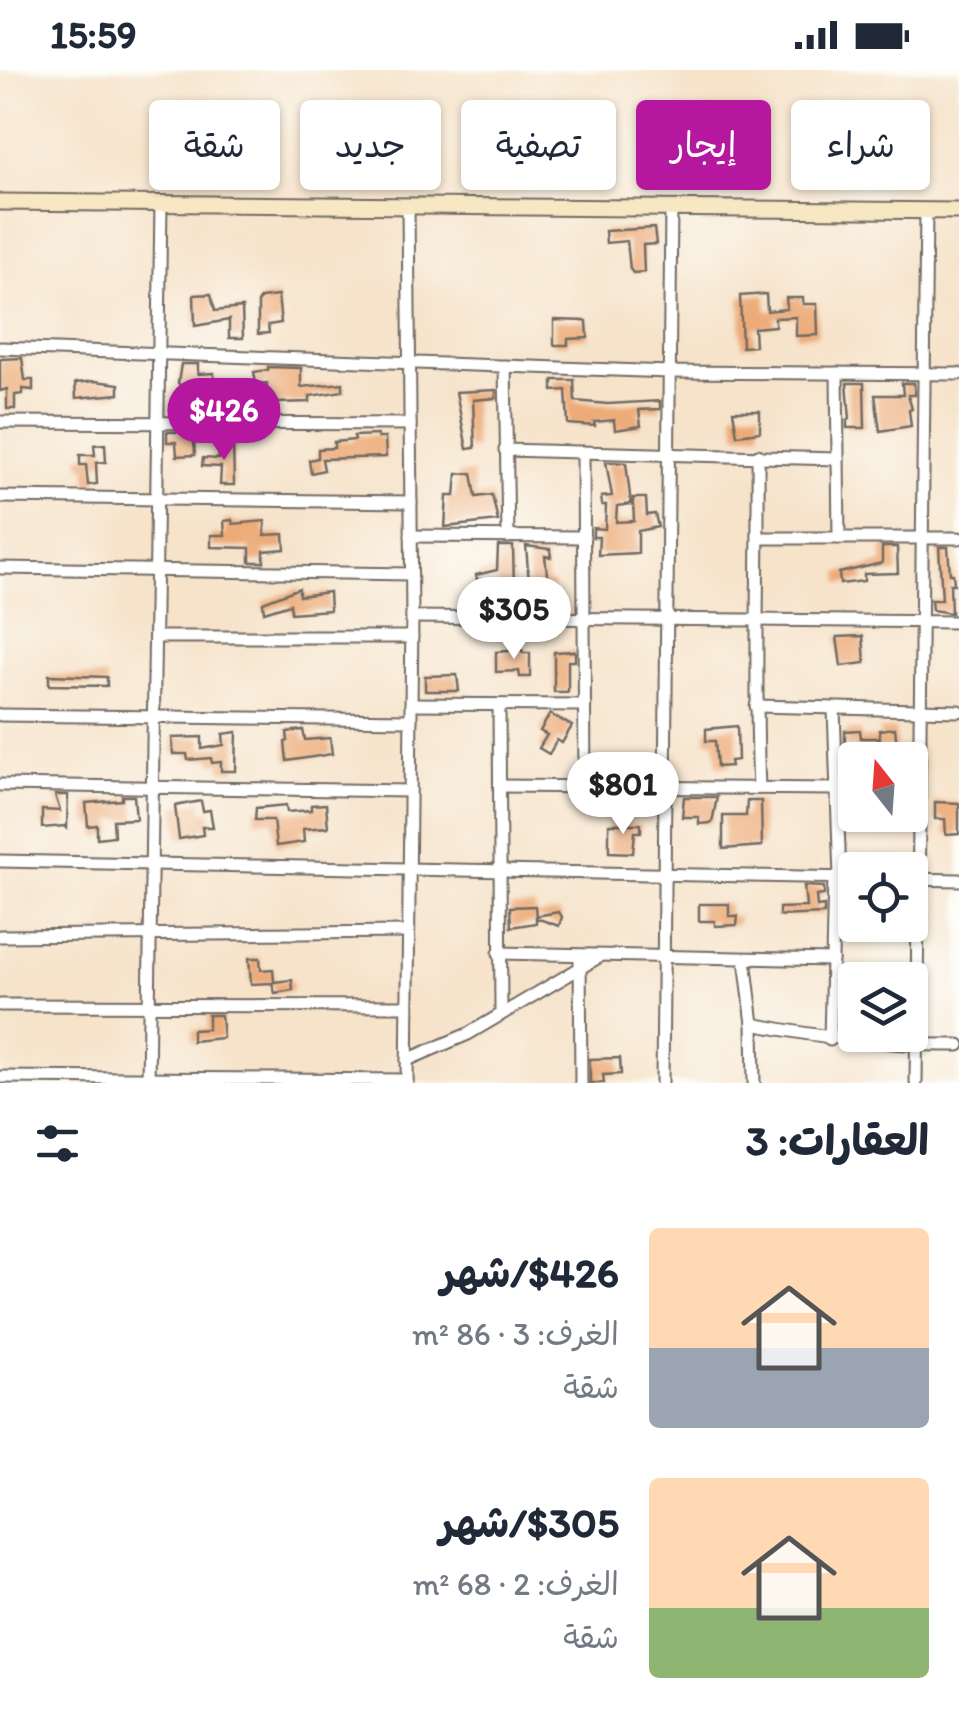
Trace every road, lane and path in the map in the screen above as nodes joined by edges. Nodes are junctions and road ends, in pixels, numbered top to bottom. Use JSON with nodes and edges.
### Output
{"nodes":[{"id":1,"x":0,"y":202,"type":"edge"},
{"id":2,"x":161,"y":204,"type":"junction"},
{"id":3,"x":408,"y":206,"type":"junction"},
{"id":4,"x":671,"y":208,"type":"junction"},
{"id":5,"x":926,"y":211,"type":"junction"},
{"id":6,"x":959,"y":211,"type":"edge"},
{"id":7,"x":0,"y":348,"type":"edge"},
{"id":8,"x":159,"y":354,"type":"junction"},
{"id":9,"x":409,"y":362,"type":"junction"},
{"id":10,"x":504,"y":366,"type":"junction"},
{"id":11,"x":670,"y":372,"type":"junction"},
{"id":12,"x":837,"y":373,"type":"junction"},
{"id":13,"x":924,"y":374,"type":"junction"},
{"id":14,"x":959,"y":374,"type":"edge"},
{"id":15,"x":0,"y":422,"type":"edge"},
{"id":16,"x":158,"y":423,"type":"junction"},
{"id":17,"x":410,"y":424,"type":"junction"},
{"id":18,"x":505,"y":450,"type":"junction"},
{"id":19,"x":583,"y":452,"type":"junction"},
{"id":20,"x":669,"y":454,"type":"junction"},
{"id":21,"x":758,"y":455,"type":"junction"},
{"id":22,"x":838,"y":459,"type":"junction"},
{"id":23,"x":0,"y":497,"type":"edge"},
{"id":24,"x":157,"y":499,"type":"junction"},
{"id":25,"x":410,"y":502,"type":"junction"},
{"id":26,"x":411,"y":536,"type":"junction"},
{"id":27,"x":508,"y":536,"type":"junction"},
{"id":28,"x":584,"y":537,"type":"junction"},
{"id":29,"x":758,"y":538,"type":"junction"},
{"id":30,"x":839,"y":538,"type":"junction"},
{"id":31,"x":922,"y":538,"type":"junction"},
{"id":32,"x":959,"y":538,"type":"edge"},
{"id":33,"x":0,"y":568,"type":"edge"},
{"id":34,"x":156,"y":570,"type":"junction"},
{"id":35,"x":411,"y":574,"type":"junction"},
{"id":36,"x":412,"y":617,"type":"junction"},
{"id":37,"x":584,"y":618,"type":"junction"},
{"id":38,"x":667,"y":618,"type":"junction"},
{"id":39,"x":760,"y":620,"type":"junction"},
{"id":40,"x":922,"y":622,"type":"junction"},
{"id":41,"x":959,"y":622,"type":"edge"},
{"id":42,"x":155,"y":637,"type":"junction"},
{"id":43,"x":412,"y":638,"type":"junction"},
{"id":44,"x":411,"y":704,"type":"junction"},
{"id":45,"x":499,"y":704,"type":"junction"},
{"id":46,"x":585,"y":706,"type":"junction"},
{"id":47,"x":756,"y":706,"type":"junction"},
{"id":48,"x":834,"y":708,"type":"junction"},
{"id":49,"x":920,"y":711,"type":"junction"},
{"id":50,"x":959,"y":711,"type":"edge"},
{"id":51,"x":0,"y":716,"type":"edge"},
{"id":52,"x":154,"y":717,"type":"junction"},
{"id":53,"x":410,"y":720,"type":"junction"},
{"id":54,"x":0,"y":785,"type":"edge"},
{"id":55,"x":500,"y":786,"type":"junction"},
{"id":56,"x":153,"y":787,"type":"junction"},
{"id":57,"x":585,"y":787,"type":"junction"},
{"id":58,"x":665,"y":788,"type":"junction"},
{"id":59,"x":759,"y":788,"type":"junction"},
{"id":60,"x":837,"y":789,"type":"junction"},
{"id":61,"x":410,"y":791,"type":"junction"},
{"id":62,"x":915,"y":852,"type":"edge"},
{"id":63,"x":0,"y":861,"type":"edge"},
{"id":64,"x":152,"y":864,"type":"junction"},
{"id":65,"x":409,"y":869,"type":"junction"},
{"id":66,"x":500,"y":871,"type":"junction"},
{"id":67,"x":664,"y":874,"type":"junction"},
{"id":68,"x":837,"y":878,"type":"junction"},
{"id":69,"x":928,"y":879,"type":"edge"},
{"id":70,"x":959,"y":880,"type":"edge"},
{"id":71,"x":408,"y":932,"type":"junction"},
{"id":72,"x":151,"y":934,"type":"junction"},
{"id":73,"x":0,"y":936,"type":"edge"},
{"id":74,"x":498,"y":953,"type":"junction"},
{"id":75,"x":664,"y":958,"type":"junction"},
{"id":76,"x":745,"y":959,"type":"junction"},
{"id":77,"x":580,"y":960,"type":"junction"},
{"id":78,"x":832,"y":960,"type":"junction"},
{"id":79,"x":0,"y":1005,"type":"edge"},
{"id":80,"x":150,"y":1006,"type":"junction"},
{"id":81,"x":408,"y":1006,"type":"junction"},
{"id":82,"x":502,"y":1013,"type":"junction"},
{"id":83,"x":753,"y":1024,"type":"junction"},
{"id":84,"x":830,"y":1040,"type":"junction"},
{"id":85,"x":838,"y":1041,"type":"edge"},
{"id":86,"x":959,"y":1045,"type":"edge"},
{"id":87,"x":928,"y":1046,"type":"edge"},
{"id":88,"x":916,"y":1052,"type":"edge"},
{"id":89,"x":407,"y":1060,"type":"junction"},
{"id":90,"x":0,"y":1076,"type":"edge"},
{"id":91,"x":148,"y":1080,"type":"edge"},
{"id":92,"x":407,"y":1081,"type":"edge"},
{"id":93,"x":581,"y":1083,"type":"edge"},
{"id":94,"x":662,"y":1083,"type":"edge"},
{"id":95,"x":754,"y":1083,"type":"edge"},
{"id":96,"x":916,"y":1083,"type":"edge"}],
"edges":[{"from":1,"to":2,"type":"main road"},
{"from":2,"to":3,"type":"main road"},
{"from":2,"to":8,"type":"street"},
{"from":3,"to":4,"type":"main road"},
{"from":3,"to":9,"type":"street"},
{"from":4,"to":5,"type":"main road"},
{"from":4,"to":11,"type":"street"},
{"from":5,"to":6,"type":"main road"},
{"from":5,"to":13,"type":"street"},
{"from":7,"to":8,"type":"street"},
{"from":8,"to":9,"type":"street"},
{"from":8,"to":16,"type":"street"},
{"from":9,"to":10,"type":"street"},
{"from":9,"to":17,"type":"street"},
{"from":10,"to":11,"type":"street"},
{"from":10,"to":18,"type":"street"},
{"from":11,"to":12,"type":"street"},
{"from":11,"to":20,"type":"street"},
{"from":12,"to":13,"type":"street"},
{"from":12,"to":22,"type":"street"},
{"from":13,"to":14,"type":"street"},
{"from":13,"to":31,"type":"street"},
{"from":15,"to":16,"type":"street"},
{"from":16,"to":17,"type":"street"},
{"from":16,"to":24,"type":"street"},
{"from":17,"to":25,"type":"street"},
{"from":18,"to":19,"type":"street"},
{"from":18,"to":27,"type":"street"},
{"from":19,"to":20,"type":"street"},
{"from":19,"to":28,"type":"street"},
{"from":20,"to":21,"type":"street"},
{"from":20,"to":38,"type":"street"},
{"from":21,"to":22,"type":"street"},
{"from":21,"to":29,"type":"street"},
{"from":22,"to":30,"type":"street"},
{"from":23,"to":24,"type":"street"},
{"from":24,"to":25,"type":"street"},
{"from":24,"to":34,"type":"street"},
{"from":25,"to":26,"type":"street"},
{"from":26,"to":27,"type":"street"},
{"from":26,"to":35,"type":"street"},
{"from":27,"to":28,"type":"street"},
{"from":28,"to":37,"type":"street"},
{"from":29,"to":30,"type":"street"},
{"from":29,"to":39,"type":"street"},
{"from":30,"to":31,"type":"street"},
{"from":31,"to":32,"type":"street"},
{"from":31,"to":40,"type":"street"},
{"from":33,"to":34,"type":"street"},
{"from":34,"to":35,"type":"street"},
{"from":34,"to":42,"type":"street"},
{"from":35,"to":36,"type":"street"},
{"from":36,"to":37,"type":"street"},
{"from":36,"to":43,"type":"street"},
{"from":37,"to":38,"type":"street"},
{"from":37,"to":46,"type":"street"},
{"from":38,"to":39,"type":"street"},
{"from":38,"to":58,"type":"street"},
{"from":39,"to":40,"type":"street"},
{"from":39,"to":47,"type":"street"},
{"from":40,"to":41,"type":"street"},
{"from":40,"to":49,"type":"street"},
{"from":42,"to":43,"type":"street"},
{"from":42,"to":52,"type":"street"},
{"from":43,"to":44,"type":"street"},
{"from":44,"to":45,"type":"street"},
{"from":44,"to":53,"type":"street"},
{"from":45,"to":46,"type":"street"},
{"from":45,"to":55,"type":"street"},
{"from":46,"to":57,"type":"street"},
{"from":47,"to":48,"type":"street"},
{"from":47,"to":59,"type":"street"},
{"from":48,"to":49,"type":"street"},
{"from":48,"to":60,"type":"street"},
{"from":49,"to":50,"type":"street"},
{"from":49,"to":62,"type":"street"},
{"from":51,"to":52,"type":"street"},
{"from":52,"to":53,"type":"street"},
{"from":52,"to":56,"type":"street"},
{"from":53,"to":61,"type":"street"},
{"from":54,"to":56,"type":"street"},
{"from":55,"to":57,"type":"street"},
{"from":55,"to":66,"type":"street"},
{"from":56,"to":61,"type":"street"},
{"from":56,"to":64,"type":"street"},
{"from":57,"to":58,"type":"street"},
{"from":58,"to":59,"type":"street"},
{"from":58,"to":67,"type":"street"},
{"from":59,"to":60,"type":"street"},
{"from":60,"to":68,"type":"street"},
{"from":61,"to":65,"type":"street"},
{"from":63,"to":64,"type":"street"},
{"from":64,"to":65,"type":"street"},
{"from":64,"to":72,"type":"street"},
{"from":65,"to":66,"type":"street"},
{"from":65,"to":71,"type":"street"},
{"from":66,"to":67,"type":"street"},
{"from":66,"to":74,"type":"street"},
{"from":67,"to":68,"type":"street"},
{"from":67,"to":75,"type":"street"},
{"from":68,"to":78,"type":"street"},
{"from":69,"to":70,"type":"street"},
{"from":71,"to":72,"type":"street"},
{"from":71,"to":81,"type":"street"},
{"from":72,"to":73,"type":"street"},
{"from":72,"to":80,"type":"street"},
{"from":74,"to":77,"type":"street"},
{"from":74,"to":82,"type":"street"},
{"from":75,"to":76,"type":"street"},
{"from":75,"to":77,"type":"street"},
{"from":75,"to":94,"type":"street"},
{"from":76,"to":78,"type":"street"},
{"from":76,"to":83,"type":"street"},
{"from":77,"to":82,"type":"street"},
{"from":77,"to":93,"type":"street"},
{"from":78,"to":84,"type":"street"},
{"from":79,"to":80,"type":"street"},
{"from":80,"to":81,"type":"street"},
{"from":80,"to":91,"type":"street"},
{"from":81,"to":89,"type":"street"},
{"from":82,"to":89,"type":"street"},
{"from":83,"to":84,"type":"street"},
{"from":83,"to":95,"type":"street"},
{"from":84,"to":85,"type":"street"},
{"from":86,"to":87,"type":"street"},
{"from":88,"to":96,"type":"street"},
{"from":89,"to":92,"type":"street"},
{"from":90,"to":91,"type":"street"},
{"from":91,"to":92,"type":"street"}]}
